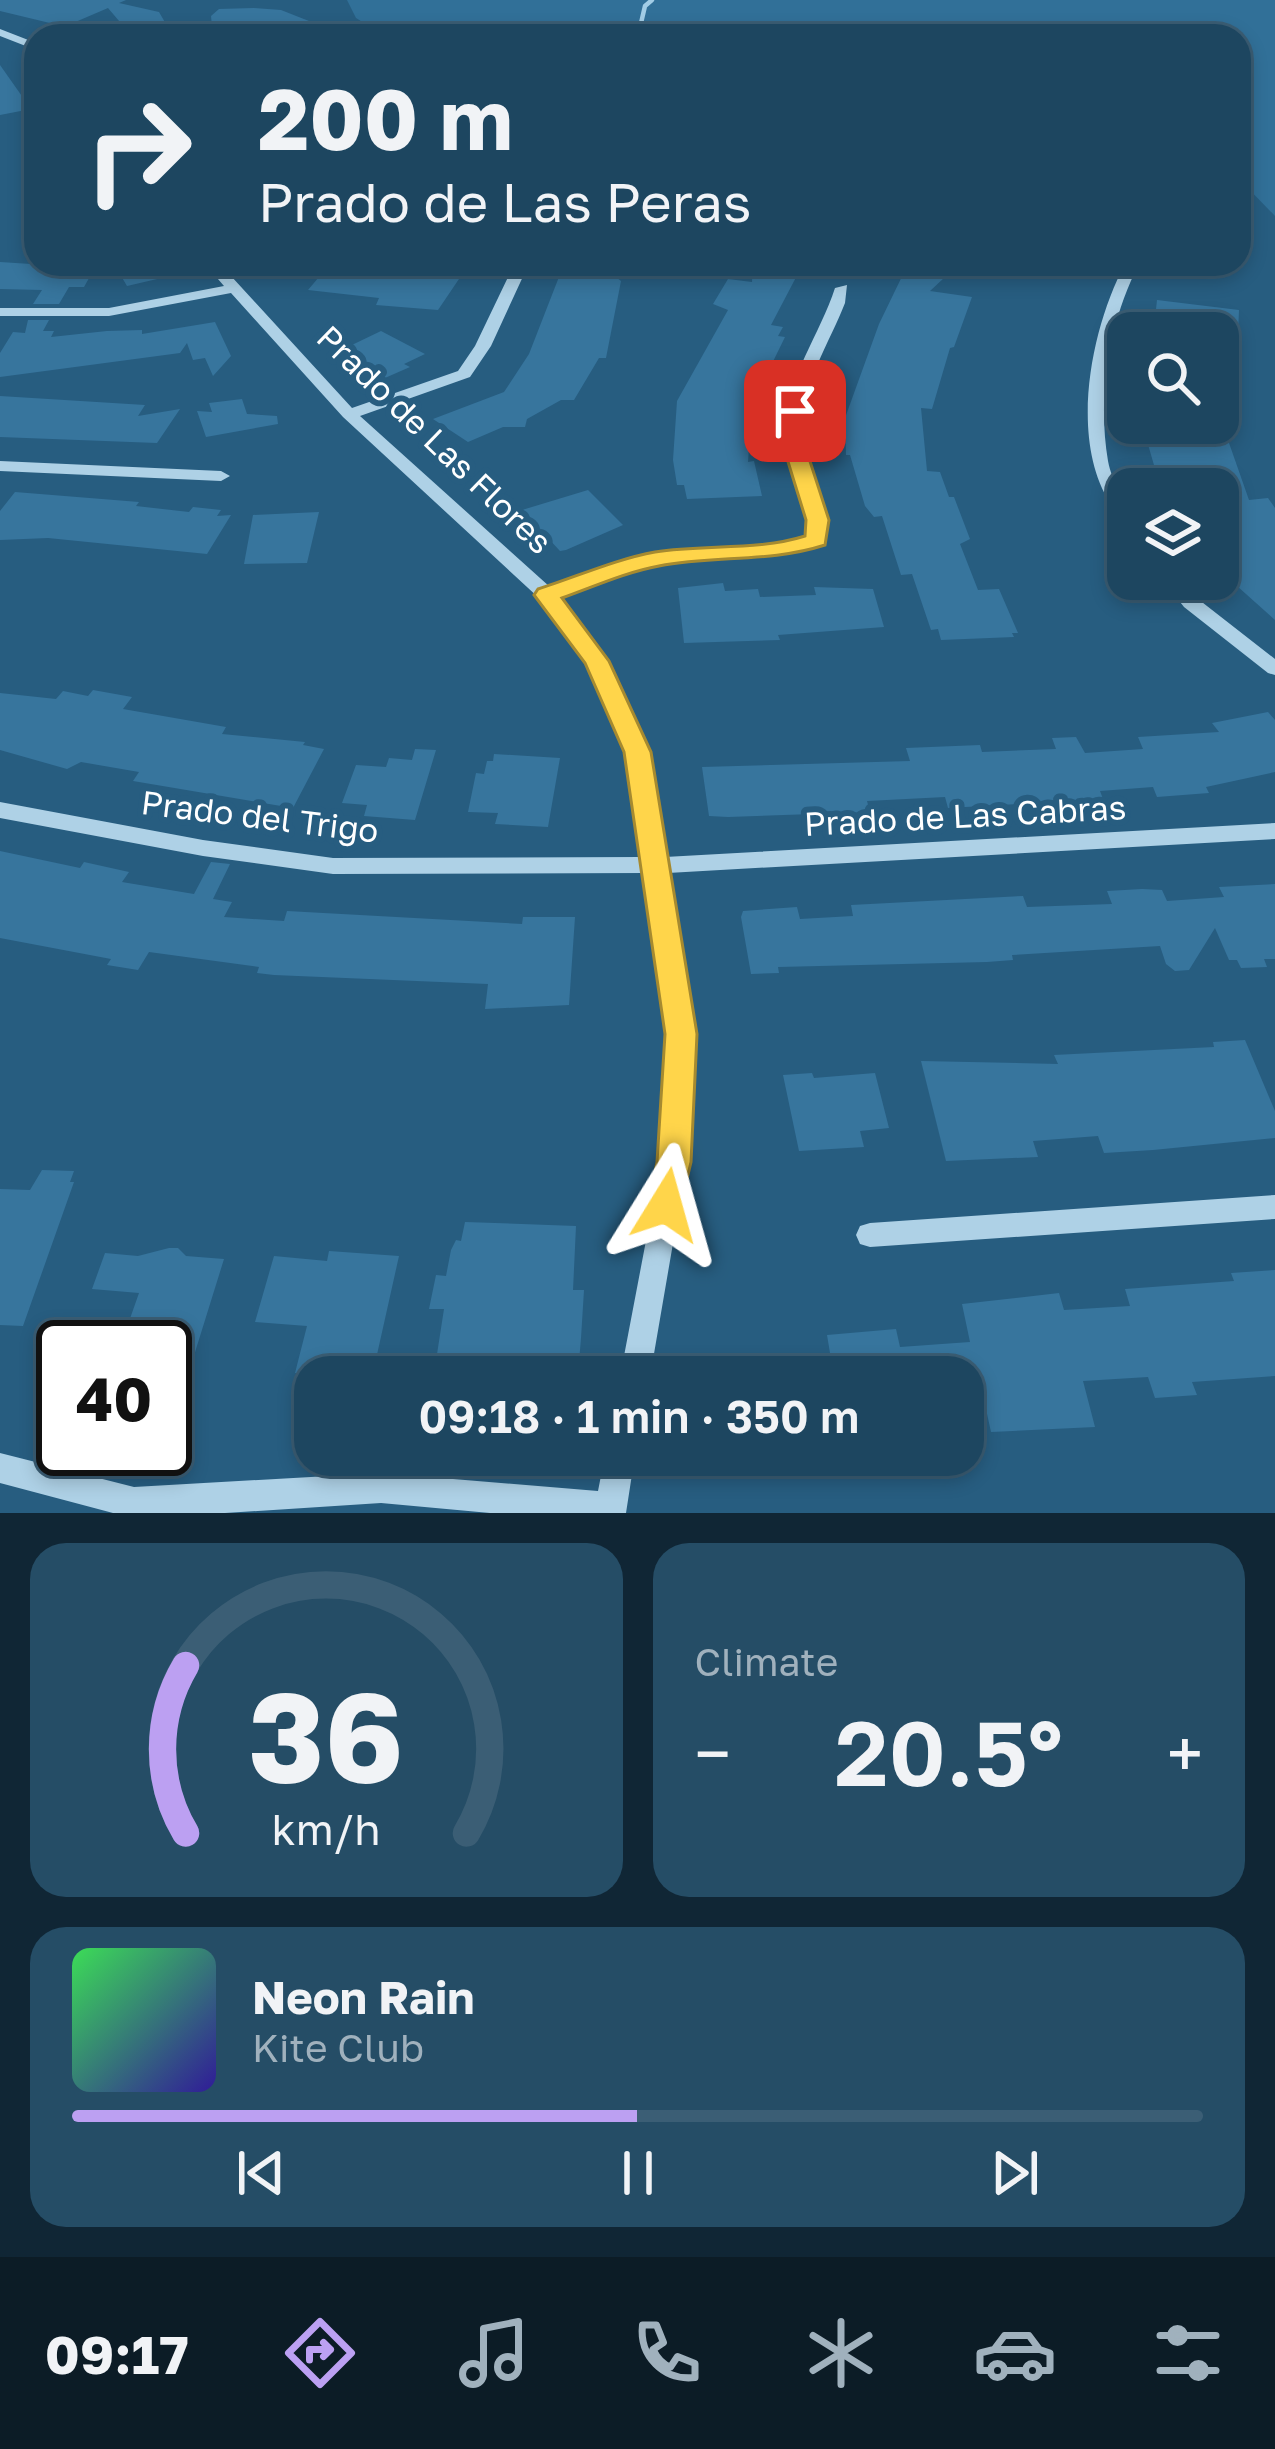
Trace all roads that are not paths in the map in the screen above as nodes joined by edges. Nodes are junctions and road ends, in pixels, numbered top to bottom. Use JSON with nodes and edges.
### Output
{"nodes":[{"id":1,"x":221,"y":276,"type":"edge"},
{"id":2,"x":516,"y":276,"type":"edge"},
{"id":3,"x":1124,"y":276,"type":"edge"},
{"id":4,"x":842,"y":288,"type":"dead end"},
{"id":5,"x":231,"y":289,"type":"junction"},
{"id":6,"x":0,"y":312,"type":"edge"},
{"id":7,"x":349,"y":414,"type":"junction"},
{"id":8,"x":0,"y":466,"type":"edge"},
{"id":9,"x":221,"y":476,"type":"dead end"},
{"id":10,"x":1107,"y":482,"type":"edge"},
{"id":11,"x":547,"y":595,"type":"junction"},
{"id":12,"x":1188,"y":600,"type":"edge"},
{"id":13,"x":1275,"y":669,"type":"edge"},
{"id":14,"x":0,"y":810,"type":"edge"},
{"id":15,"x":1275,"y":831,"type":"edge"},
{"id":16,"x":658,"y":865,"type":"junction"},
{"id":17,"x":1275,"y":1207,"type":"edge"},
{"id":18,"x":870,"y":1235,"type":"dead end"},
{"id":19,"x":638,"y":1356,"type":"edge"},
{"id":20,"x":0,"y":1468,"type":"edge"},
{"id":21,"x":616,"y":1476,"type":"edge"},
{"id":22,"x":610,"y":1511,"type":"edge"}],
"edges":[{"from":1,"to":5,"type":"street","name":"Prado de Las Flores"},
{"from":2,"to":7,"type":"street"},
{"from":3,"to":10,"type":"street"},
{"from":4,"to":11,"type":"street"},
{"from":5,"to":6,"type":"street"},
{"from":5,"to":7,"type":"street","name":"Prado de Las Flores"},
{"from":7,"to":11,"type":"street","name":"Prado de Las Flores"},
{"from":8,"to":9,"type":"street"},
{"from":11,"to":16,"type":"street","name":"Prado de Las Flores"},
{"from":12,"to":13,"type":"street"},
{"from":14,"to":16,"type":"street","name":"Prado del Trigo"},
{"from":15,"to":16,"type":"street","name":"Prado de Las Cabras"},
{"from":16,"to":19,"type":"street","name":"Prado de Las Flores"},
{"from":17,"to":18,"type":"street"},
{"from":20,"to":22,"type":"street"},
{"from":21,"to":22,"type":"street"}]}
